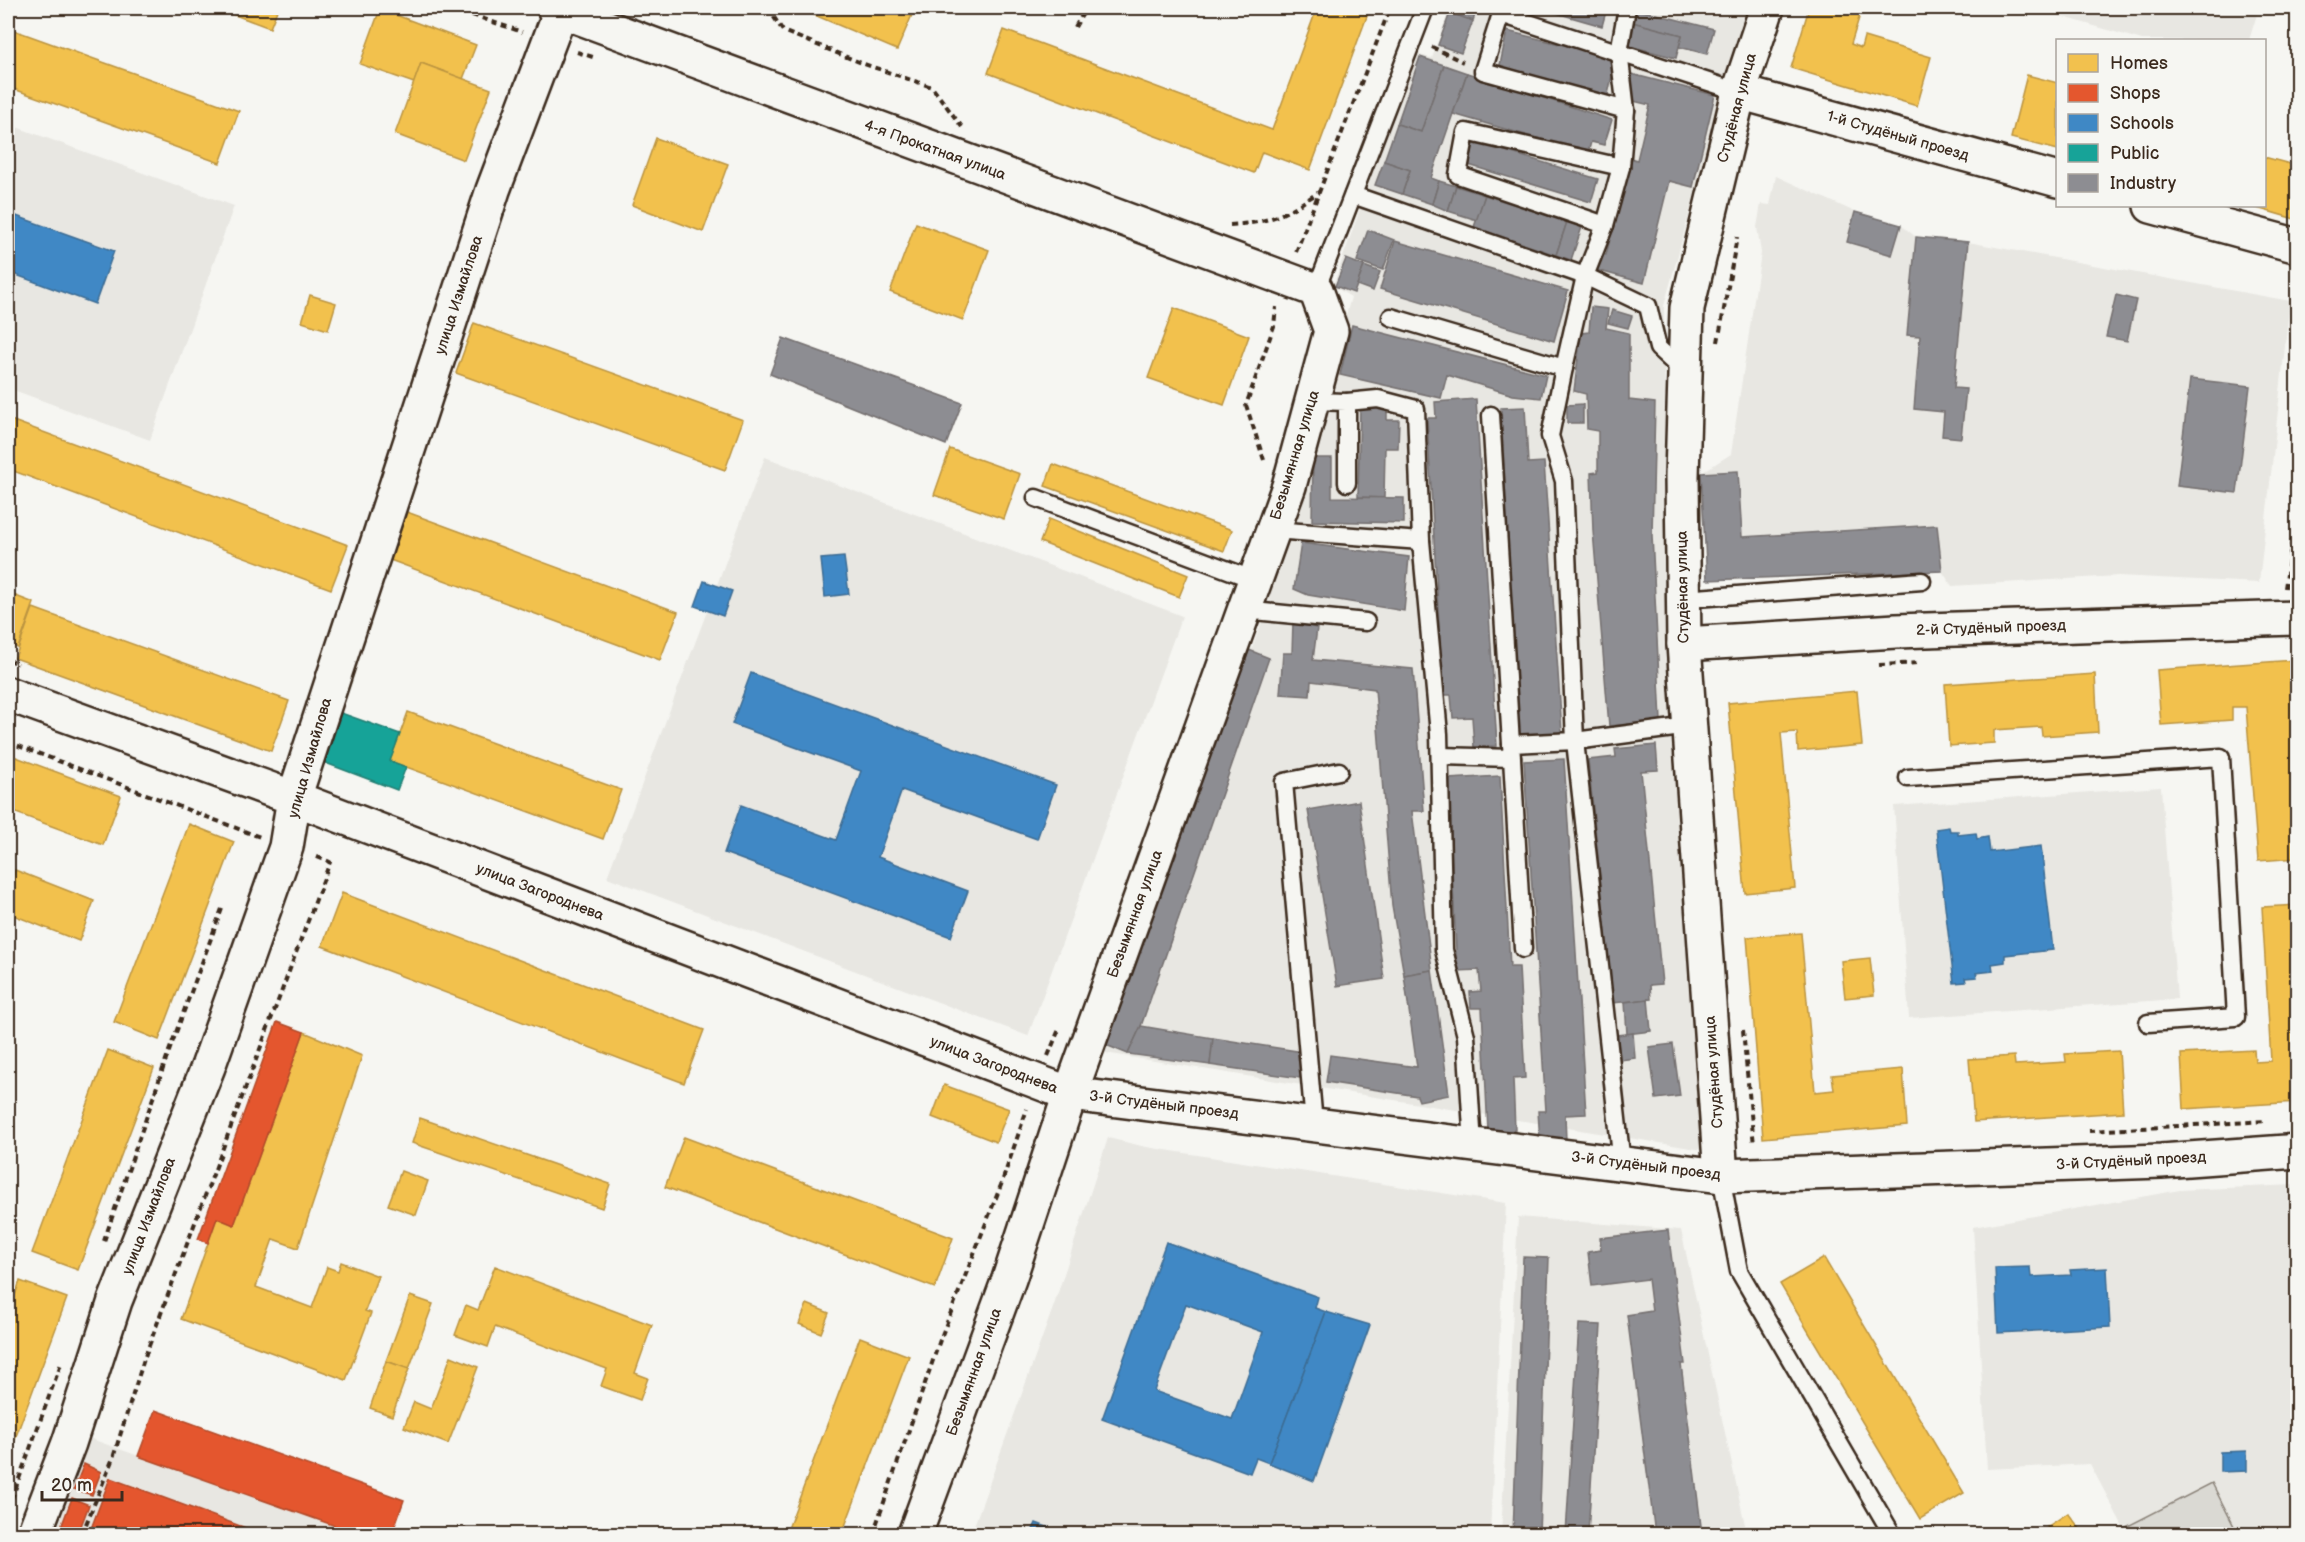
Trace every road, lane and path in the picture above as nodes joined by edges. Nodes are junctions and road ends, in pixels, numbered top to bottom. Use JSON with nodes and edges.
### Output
{"nodes":[{"id":1,"x":452,"y":8,"type":"edge"},
{"id":2,"x":768,"y":8,"type":"edge"},
{"id":3,"x":1086,"y":8,"type":"edge"},
{"id":4,"x":1390,"y":8,"type":"edge"},
{"id":5,"x":1425,"y":8,"type":"edge"},
{"id":6,"x":1627,"y":8,"type":"edge"},
{"id":7,"x":1767,"y":8,"type":"edge"},
{"id":8,"x":568,"y":10,"type":"edge"},
{"id":9,"x":1503,"y":11,"type":"edge"},
{"id":10,"x":1075,"y":27,"type":"dead end"},
{"id":11,"x":1413,"y":38,"type":"junction"},
{"id":12,"x":549,"y":42,"type":"junction"},
{"id":13,"x":1619,"y":52,"type":"junction"},
{"id":14,"x":1483,"y":71,"type":"junction"},
{"id":15,"x":1739,"y":92,"type":"junction"},
{"id":16,"x":1626,"y":110,"type":"junction"},
{"id":17,"x":973,"y":132,"type":"dead end"},
{"id":18,"x":1621,"y":167,"type":"junction"},
{"id":19,"x":2056,"y":179,"type":"edge"},
{"id":20,"x":1319,"y":192,"type":"junction"},
{"id":21,"x":1353,"y":195,"type":"junction"},
{"id":22,"x":2155,"y":207,"type":"edge"},
{"id":23,"x":1226,"y":225,"type":"dead end"},
{"id":24,"x":1605,"y":225,"type":"junction"},
{"id":25,"x":2298,"y":246,"type":"edge"},
{"id":26,"x":1585,"y":276,"type":"junction"},
{"id":27,"x":1285,"y":279,"type":"junction"},
{"id":28,"x":1317,"y":290,"type":"junction"},
{"id":29,"x":1391,"y":317,"type":"dead end"},
{"id":30,"x":1564,"y":368,"type":"junction"},
{"id":31,"x":1685,"y":373,"type":"junction"},
{"id":32,"x":1312,"y":401,"type":"junction"},
{"id":33,"x":1347,"y":402,"type":"junction"},
{"id":34,"x":1491,"y":415,"type":"dead end"},
{"id":35,"x":1266,"y":468,"type":"dead end"},
{"id":36,"x":1347,"y":483,"type":"dead end"},
{"id":37,"x":1036,"y":498,"type":"dead end"},
{"id":38,"x":2298,"y":499,"type":"edge"},
{"id":39,"x":1273,"y":530,"type":"junction"},
{"id":40,"x":1421,"y":541,"type":"junction"},
{"id":41,"x":1922,"y":581,"type":"dead end"},
{"id":42,"x":1249,"y":595,"type":"junction"},
{"id":43,"x":1683,"y":599,"type":"junction"},
{"id":44,"x":2289,"y":618,"type":"edge"},
{"id":45,"x":1366,"y":622,"type":"dead end"},
{"id":46,"x":1684,"y":644,"type":"junction"},
{"id":47,"x":8,"y":694,"type":"edge"},
{"id":48,"x":1689,"y":726,"type":"junction"},
{"id":49,"x":1575,"y":741,"type":"junction"},
{"id":50,"x":8,"y":742,"type":"edge"},
{"id":51,"x":1511,"y":751,"type":"junction"},
{"id":52,"x":1440,"y":756,"type":"junction"},
{"id":53,"x":1339,"y":771,"type":"dead end"},
{"id":54,"x":1908,"y":778,"type":"dead end"},
{"id":55,"x":294,"y":798,"type":"junction"},
{"id":56,"x":286,"y":846,"type":"junction"},
{"id":57,"x":223,"y":906,"type":"dead end"},
{"id":58,"x":1523,"y":949,"type":"dead end"},
{"id":59,"x":1063,"y":1019,"type":"dead end"},
{"id":60,"x":2148,"y":1023,"type":"dead end"},
{"id":61,"x":1036,"y":1070,"type":"junction"},
{"id":62,"x":1070,"y":1094,"type":"junction"},
{"id":63,"x":1314,"y":1124,"type":"junction"},
{"id":64,"x":1473,"y":1144,"type":"junction"},
{"id":65,"x":2298,"y":1151,"type":"edge"},
{"id":66,"x":1622,"y":1164,"type":"junction"},
{"id":67,"x":1721,"y":1176,"type":"junction"},
{"id":68,"x":102,"y":1246,"type":"dead end"},
{"id":69,"x":63,"y":1356,"type":"dead end"},
{"id":70,"x":8,"y":1509,"type":"edge"},
{"id":71,"x":34,"y":1534,"type":"edge"},
{"id":72,"x":82,"y":1534,"type":"edge"},
{"id":73,"x":873,"y":1534,"type":"edge"},
{"id":74,"x":915,"y":1534,"type":"edge"},
{"id":75,"x":1892,"y":1534,"type":"edge"}],
"edges":[{"from":1,"to":12,"type":"path"},
{"from":2,"to":17,"type":"path"},
{"from":3,"to":10,"type":"path"},
{"from":4,"to":20,"type":"path"},
{"from":5,"to":11,"type":"lane"},
{"from":6,"to":13,"type":"lane"},
{"from":7,"to":15,"type":"street","name":"Студёная улица"},
{"from":8,"to":12,"type":"street","name":"улица Измайлова"},
{"from":8,"to":27,"type":"street","name":"4-я Прокатная улица"},
{"from":9,"to":13,"type":"lane"},
{"from":9,"to":14,"type":"lane"},
{"from":11,"to":14,"type":"path"},
{"from":11,"to":21,"type":"lane"},
{"from":12,"to":55,"type":"street","name":"улица Измайлова"},
{"from":13,"to":15,"type":"lane"},
{"from":13,"to":16,"type":"lane"},
{"from":14,"to":16,"type":"lane"},
{"from":15,"to":19,"type":"street","name":"1-й Студёный проезд"},
{"from":15,"to":31,"type":"street","name":"Студёная улица"},
{"from":16,"to":18,"type":"lane"},
{"from":18,"to":24,"type":"lane"},
{"from":18,"to":24,"type":"lane"},
{"from":20,"to":23,"type":"path"},
{"from":20,"to":27,"type":"path"},
{"from":21,"to":26,"type":"lane"},
{"from":21,"to":28,"type":"lane"},
{"from":22,"to":25,"type":"street"},
{"from":24,"to":26,"type":"lane"},
{"from":26,"to":30,"type":"lane"},
{"from":26,"to":31,"type":"lane"},
{"from":27,"to":28,"type":"street","name":"4-я Прокатная улица"},
{"from":27,"to":35,"type":"path"},
{"from":28,"to":32,"type":"street","name":"Безымянная улица"},
{"from":29,"to":30,"type":"lane"},
{"from":30,"to":49,"type":"lane"},
{"from":31,"to":43,"type":"street","name":"Студёная улица"},
{"from":32,"to":33,"type":"lane"},
{"from":32,"to":39,"type":"street","name":"Безымянная улица"},
{"from":33,"to":36,"type":"lane"},
{"from":33,"to":40,"type":"lane"},
{"from":34,"to":51,"type":"lane"},
{"from":37,"to":42,"type":"lane"},
{"from":38,"to":44,"type":"path"},
{"from":39,"to":40,"type":"lane"},
{"from":39,"to":42,"type":"street","name":"Безымянная улица"},
{"from":40,"to":52,"type":"lane"},
{"from":41,"to":43,"type":"lane"},
{"from":42,"to":45,"type":"lane"},
{"from":42,"to":62,"type":"street","name":"Безымянная улица"},
{"from":43,"to":46,"type":"street","name":"Студёная улица"},
{"from":44,"to":46,"type":"street","name":"2-й Студёный проезд"},
{"from":46,"to":48,"type":"street","name":"Студёная улица"},
{"from":47,"to":55,"type":"street","name":"улица Загороднева"},
{"from":48,"to":49,"type":"lane"},
{"from":48,"to":67,"type":"street","name":"Студёная улица"},
{"from":49,"to":51,"type":"lane"},
{"from":49,"to":66,"type":"lane"},
{"from":50,"to":56,"type":"path"},
{"from":51,"to":52,"type":"lane"},
{"from":51,"to":58,"type":"lane"},
{"from":52,"to":64,"type":"lane"},
{"from":53,"to":63,"type":"lane"},
{"from":54,"to":60,"type":"lane"},
{"from":55,"to":56,"type":"street","name":"улица Измайлова"},
{"from":55,"to":61,"type":"street","name":"улица Загороднева"},
{"from":56,"to":71,"type":"street","name":"улица Измайлова"},
{"from":56,"to":72,"type":"path"},
{"from":57,"to":68,"type":"path"},
{"from":59,"to":61,"type":"path"},
{"from":61,"to":62,"type":"street","name":"улица Загороднева"},
{"from":61,"to":73,"type":"path"},
{"from":62,"to":63,"type":"street","name":"3-й Студёный проезд"},
{"from":62,"to":74,"type":"street","name":"Безымянная улица"},
{"from":63,"to":64,"type":"street","name":"3-й Студёный проезд"},
{"from":64,"to":66,"type":"street","name":"3-й Студёный проезд"},
{"from":65,"to":67,"type":"street","name":"3-й Студёный проезд"},
{"from":66,"to":67,"type":"street","name":"3-й Студёный проезд"},
{"from":67,"to":75,"type":"lane"},
{"from":69,"to":70,"type":"path"}]}
